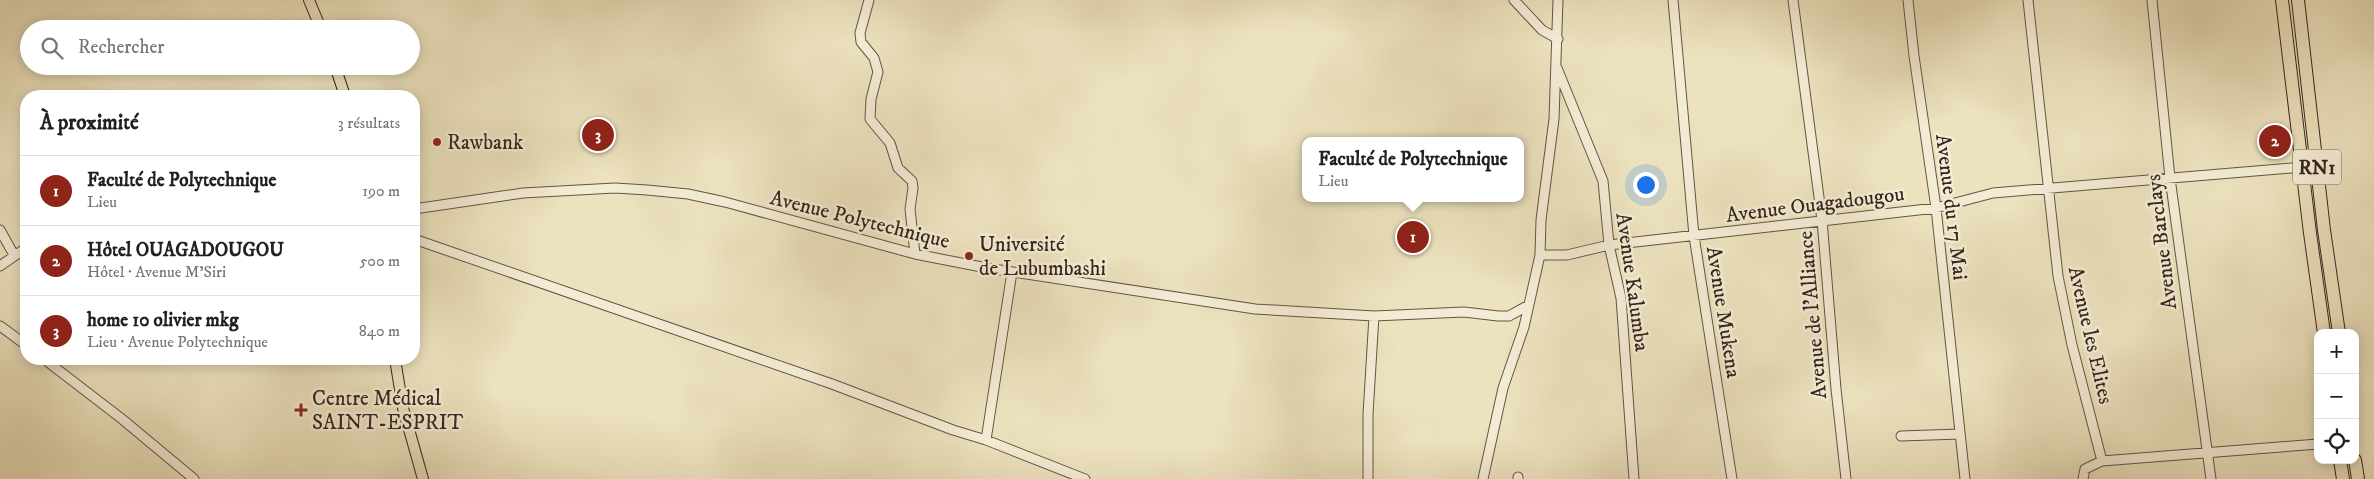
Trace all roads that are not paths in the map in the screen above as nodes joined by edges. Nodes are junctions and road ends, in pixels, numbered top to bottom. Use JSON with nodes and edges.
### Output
{"nodes":[{"id":1,"x":309,"y":0,"type":"edge"},
{"id":2,"x":869,"y":0,"type":"edge"},
{"id":3,"x":1514,"y":0,"type":"edge"},
{"id":4,"x":1558,"y":0,"type":"edge"},
{"id":5,"x":1673,"y":0,"type":"edge"},
{"id":6,"x":1793,"y":0,"type":"edge"},
{"id":7,"x":1908,"y":0,"type":"edge"},
{"id":8,"x":2028,"y":0,"type":"edge"},
{"id":9,"x":2152,"y":0,"type":"edge"},
{"id":10,"x":2282,"y":0,"type":"edge"},
{"id":11,"x":2298,"y":0,"type":"edge"},
{"id":12,"x":317,"y":20,"type":"edge"},
{"id":13,"x":1558,"y":39,"type":"junction"},
{"id":14,"x":1557,"y":68,"type":"junction"},
{"id":15,"x":338,"y":75,"type":"edge"},
{"id":16,"x":343,"y":90,"type":"edge"},
{"id":17,"x":2316,"y":157,"type":"junction"},
{"id":18,"x":2302,"y":162,"type":"junction"},
{"id":19,"x":2170,"y":178,"type":"junction"},
{"id":20,"x":2049,"y":188,"type":"junction"},
{"id":21,"x":420,"y":207,"type":"edge"},
{"id":22,"x":1936,"y":208,"type":"junction"},
{"id":23,"x":1822,"y":220,"type":"junction"},
{"id":24,"x":0,"y":230,"type":"edge"},
{"id":25,"x":1694,"y":236,"type":"junction"},
{"id":26,"x":420,"y":241,"type":"edge"},
{"id":27,"x":1609,"y":245,"type":"junction"},
{"id":28,"x":20,"y":252,"type":"edge"},
{"id":29,"x":915,"y":254,"type":"junction"},
{"id":30,"x":14,"y":255,"type":"junction"},
{"id":31,"x":1540,"y":255,"type":"junction"},
{"id":32,"x":0,"y":266,"type":"edge"},
{"id":33,"x":1012,"y":272,"type":"junction"},
{"id":34,"x":1529,"y":305,"type":"junction"},
{"id":35,"x":1374,"y":316,"type":"junction"},
{"id":36,"x":0,"y":326,"type":"edge"},
{"id":37,"x":2323,"y":329,"type":"edge"},
{"id":38,"x":2338,"y":329,"type":"edge"},
{"id":39,"x":20,"y":341,"type":"edge"},
{"id":40,"x":52,"y":365,"type":"edge"},
{"id":41,"x":396,"y":365,"type":"edge"},
{"id":42,"x":1960,"y":434,"type":"junction"},
{"id":43,"x":1901,"y":436,"type":"dead end"},
{"id":44,"x":986,"y":440,"type":"junction"},
{"id":45,"x":2314,"y":444,"type":"edge"},
{"id":46,"x":2208,"y":454,"type":"junction"},
{"id":47,"x":2102,"y":461,"type":"junction"},
{"id":48,"x":2341,"y":464,"type":"edge"},
{"id":49,"x":2356,"y":464,"type":"edge"},
{"id":50,"x":194,"y":479,"type":"edge"},
{"id":51,"x":423,"y":479,"type":"edge"},
{"id":52,"x":1085,"y":479,"type":"edge"},
{"id":53,"x":1368,"y":479,"type":"edge"},
{"id":54,"x":1483,"y":479,"type":"edge"},
{"id":55,"x":1634,"y":479,"type":"edge"},
{"id":56,"x":1732,"y":479,"type":"edge"},
{"id":57,"x":1846,"y":479,"type":"edge"},
{"id":58,"x":1965,"y":479,"type":"edge"},
{"id":59,"x":2083,"y":479,"type":"edge"},
{"id":60,"x":2210,"y":479,"type":"edge"},
{"id":61,"x":2343,"y":479,"type":"edge"},
{"id":62,"x":2358,"y":479,"type":"edge"}],
"edges":[{"from":1,"to":12,"type":"main road"},
{"from":2,"to":29,"type":"street"},
{"from":3,"to":13,"type":"street"},
{"from":4,"to":13,"type":"street"},
{"from":5,"to":25,"type":"street","name":"Avenue Mukena"},
{"from":6,"to":23,"type":"street","name":"Avenue de l'Alliance"},
{"from":7,"to":22,"type":"street","name":"Avenue du 17 Mai"},
{"from":8,"to":20,"type":"street","name":"Avenue les Elites"},
{"from":9,"to":19,"type":"street","name":"Avenue Barclays"},
{"from":10,"to":18,"type":"highway","number":"RN1"},
{"from":11,"to":17,"type":"highway","number":"RN1"},
{"from":13,"to":14,"type":"street"},
{"from":14,"to":27,"type":"street","name":"Avenue Kalumba"},
{"from":14,"to":31,"type":"street"},
{"from":15,"to":16,"type":"main road"},
{"from":17,"to":18,"type":"highway"},
{"from":17,"to":38,"type":"highway","number":"RN1"},
{"from":18,"to":19,"type":"street","name":"Avenue Ouagadougou"},
{"from":18,"to":37,"type":"highway","number":"RN1"},
{"from":19,"to":20,"type":"street","name":"Avenue Ouagadougou"},
{"from":19,"to":46,"type":"street","name":"Avenue Barclays"},
{"from":20,"to":22,"type":"street","name":"Avenue Ouagadougou"},
{"from":20,"to":47,"type":"street","name":"Avenue les Elites"},
{"from":21,"to":29,"type":"street","name":"Avenue Polytechnique"},
{"from":22,"to":23,"type":"street","name":"Avenue Ouagadougou"},
{"from":22,"to":42,"type":"street","name":"Avenue du 17 Mai"},
{"from":23,"to":25,"type":"street","name":"Avenue Ouagadougou"},
{"from":23,"to":57,"type":"street","name":"Avenue de l'Alliance"},
{"from":24,"to":30,"type":"street"},
{"from":25,"to":27,"type":"street","name":"Avenue Ouagadougou"},
{"from":25,"to":56,"type":"street","name":"Avenue Mukena"},
{"from":26,"to":44,"type":"street"},
{"from":27,"to":31,"type":"street","name":"Avenue Ouagadougou"},
{"from":27,"to":55,"type":"street","name":"Avenue Kalumba"},
{"from":28,"to":30,"type":"street"},
{"from":29,"to":33,"type":"street","name":"Avenue Polytechnique"},
{"from":30,"to":32,"type":"street"},
{"from":31,"to":34,"type":"street"},
{"from":33,"to":35,"type":"street","name":"Avenue Polytechnique"},
{"from":33,"to":44,"type":"street"},
{"from":34,"to":35,"type":"street"},
{"from":34,"to":54,"type":"street"},
{"from":35,"to":53,"type":"street"},
{"from":36,"to":39,"type":"street"},
{"from":40,"to":50,"type":"street"},
{"from":41,"to":51,"type":"main road"},
{"from":42,"to":43,"type":"street"},
{"from":42,"to":58,"type":"street","name":"Avenue du 17 Mai"},
{"from":44,"to":52,"type":"street"},
{"from":45,"to":46,"type":"street"},
{"from":46,"to":47,"type":"street"},
{"from":46,"to":60,"type":"street","name":"Avenue Barclays"},
{"from":47,"to":59,"type":"street"},
{"from":48,"to":61,"type":"highway"},
{"from":49,"to":62,"type":"highway"}]}
